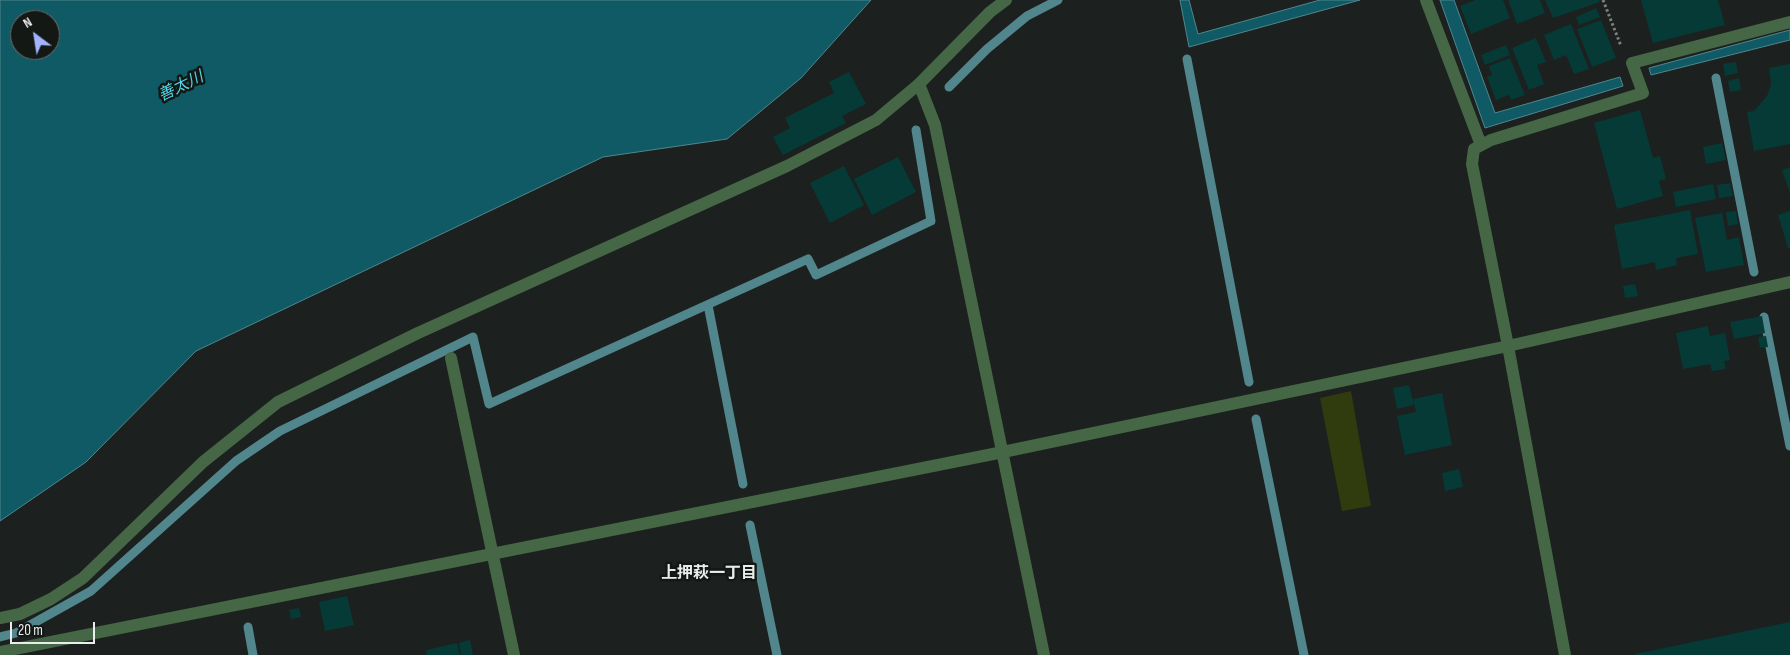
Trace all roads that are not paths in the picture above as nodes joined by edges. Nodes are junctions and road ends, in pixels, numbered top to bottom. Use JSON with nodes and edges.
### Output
{"nodes":[{"id":1,"x":1006,"y":0,"type":"edge"},
{"id":2,"x":1426,"y":0,"type":"edge"},
{"id":3,"x":1790,"y":22,"type":"edge"},
{"id":4,"x":919,"y":84,"type":"junction"},
{"id":5,"x":1481,"y":145,"type":"junction"},
{"id":6,"x":1790,"y":282,"type":"edge"},
{"id":7,"x":1508,"y":346,"type":"junction"},
{"id":8,"x":451,"y":358,"type":"dead end"},
{"id":9,"x":1003,"y":452,"type":"junction"},
{"id":10,"x":493,"y":554,"type":"junction"},
{"id":11,"x":0,"y":618,"type":"edge"},
{"id":12,"x":0,"y":652,"type":"edge"},
{"id":13,"x":514,"y":655,"type":"edge"},
{"id":14,"x":1044,"y":655,"type":"edge"},
{"id":15,"x":1565,"y":655,"type":"edge"}],
"edges":[{"from":1,"to":4,"type":"street"},
{"from":2,"to":5,"type":"street"},
{"from":3,"to":5,"type":"street"},
{"from":4,"to":9,"type":"street"},
{"from":4,"to":11,"type":"street"},
{"from":5,"to":7,"type":"street"},
{"from":6,"to":7,"type":"street"},
{"from":7,"to":9,"type":"street"},
{"from":7,"to":15,"type":"street"},
{"from":8,"to":10,"type":"street"},
{"from":9,"to":10,"type":"street"},
{"from":9,"to":14,"type":"street"},
{"from":10,"to":12,"type":"street"},
{"from":10,"to":13,"type":"street"}]}
